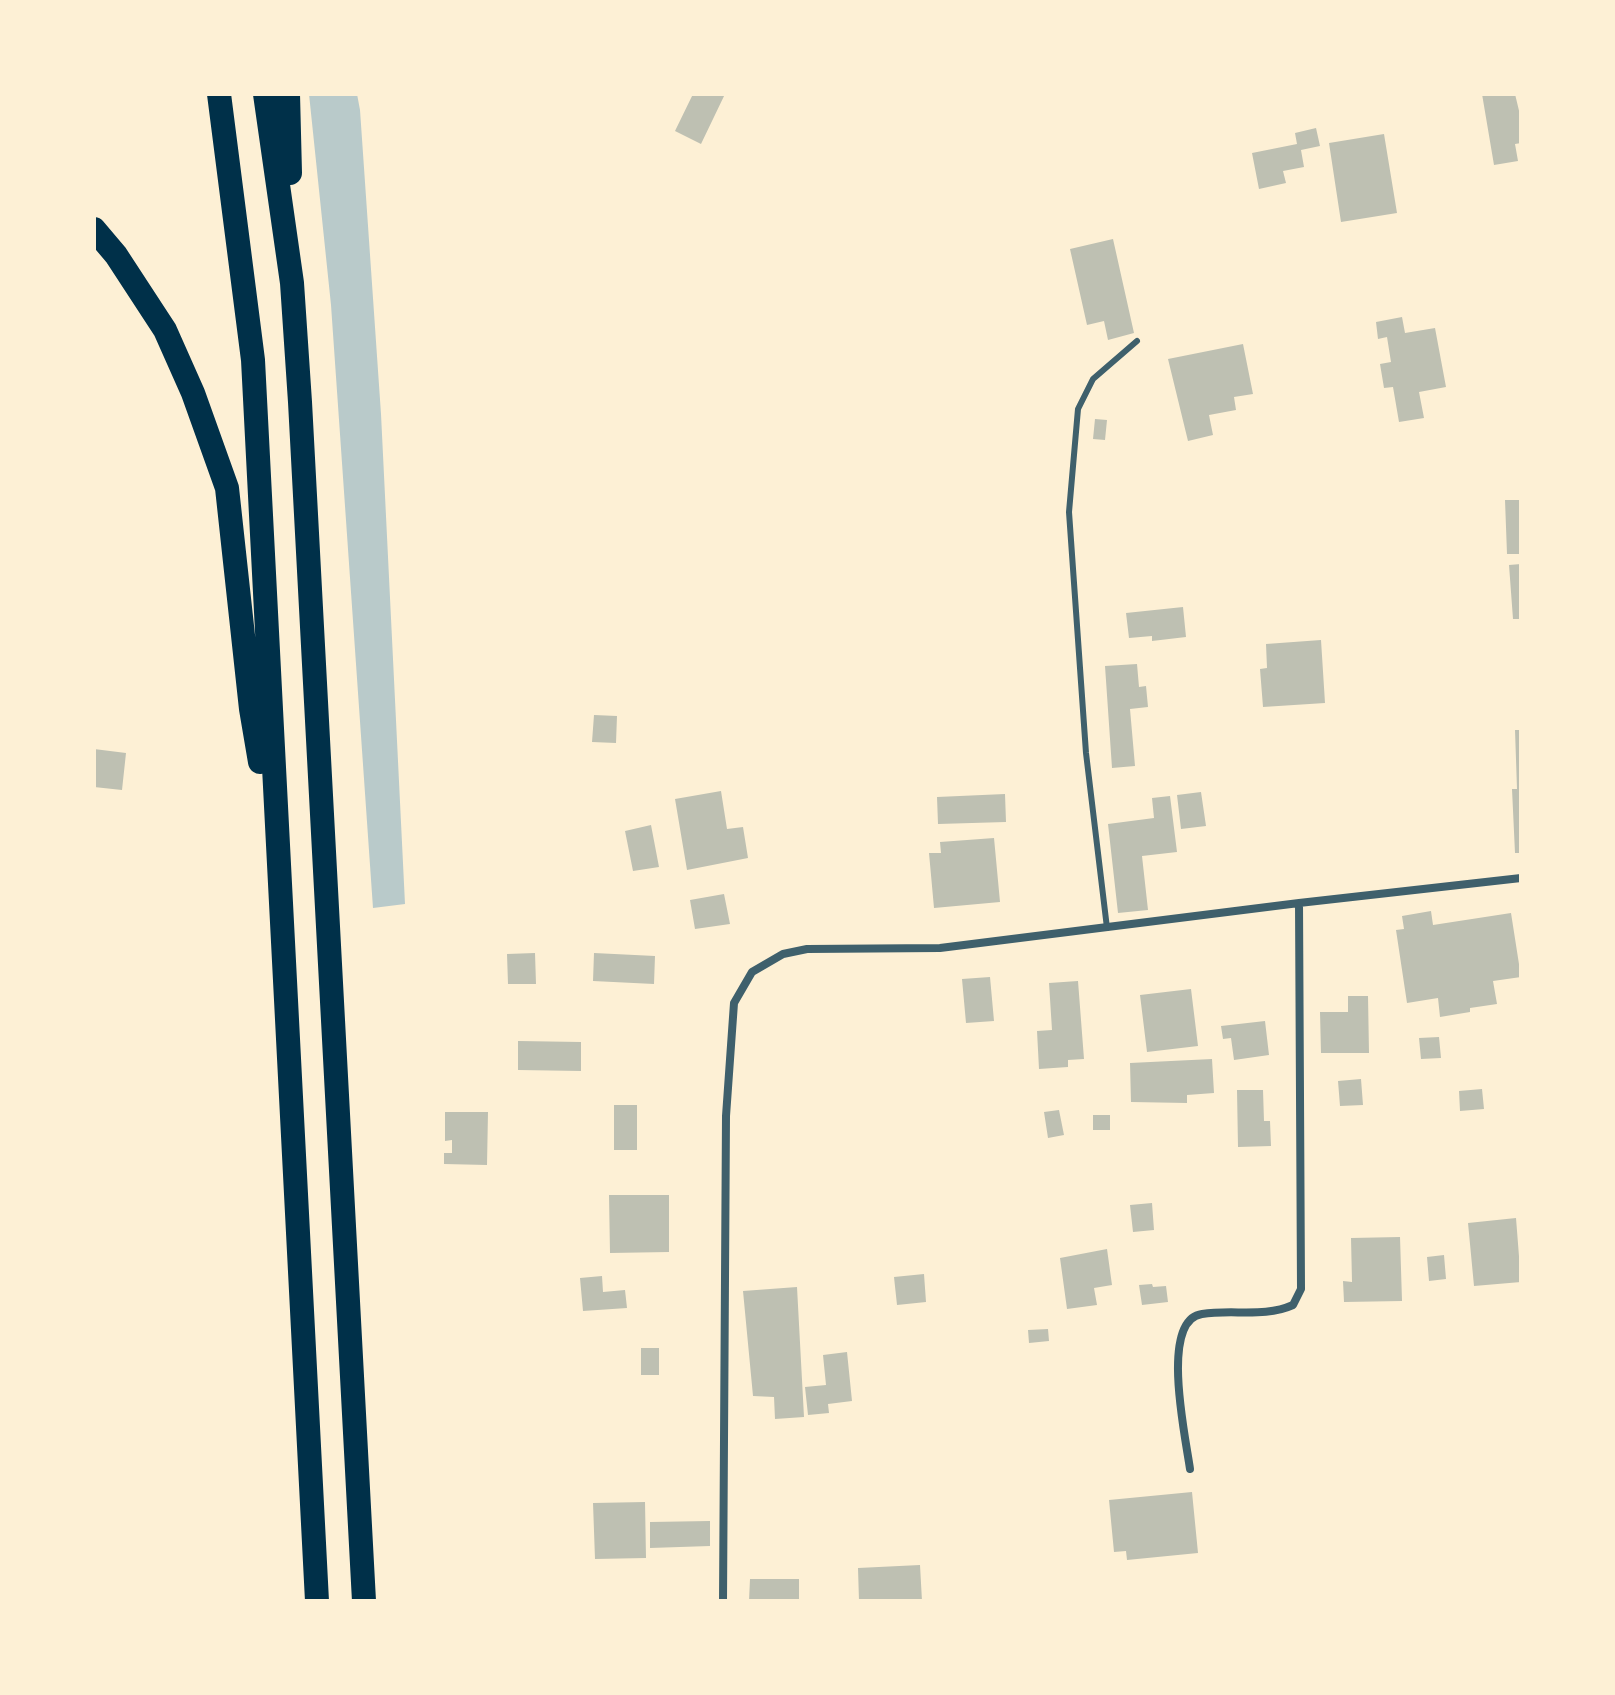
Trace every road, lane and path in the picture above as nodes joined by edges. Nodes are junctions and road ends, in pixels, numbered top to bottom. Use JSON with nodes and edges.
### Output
{"nodes":[{"id":1,"x":219,"y":94,"type":"edge"},
{"id":2,"x":265,"y":94,"type":"edge"},
{"id":3,"x":288,"y":94,"type":"edge"},
{"id":4,"x":94,"y":229,"type":"edge"},
{"id":5,"x":292,"y":283,"type":"junction"},
{"id":6,"x":1137,"y":341,"type":"dead end"},
{"id":7,"x":277,"y":856,"type":"junction"},
{"id":8,"x":1521,"y":878,"type":"edge"},
{"id":9,"x":1299,"y":903,"type":"junction"},
{"id":10,"x":1107,"y":928,"type":"junction"},
{"id":11,"x":1190,"y":1469,"type":"dead end"},
{"id":12,"x":317,"y":1601,"type":"edge"},
{"id":13,"x":364,"y":1601,"type":"edge"},
{"id":14,"x":723,"y":1601,"type":"edge"}],
"edges":[{"from":1,"to":7,"type":"highway"},
{"from":2,"to":5,"type":"highway"},
{"from":3,"to":5,"type":"highway"},
{"from":4,"to":7,"type":"highway"},
{"from":5,"to":13,"type":"highway"},
{"from":6,"to":10,"type":"lane"},
{"from":7,"to":12,"type":"highway"},
{"from":8,"to":9,"type":"street"},
{"from":9,"to":10,"type":"street"},
{"from":9,"to":11,"type":"street"},
{"from":10,"to":14,"type":"street"}]}
